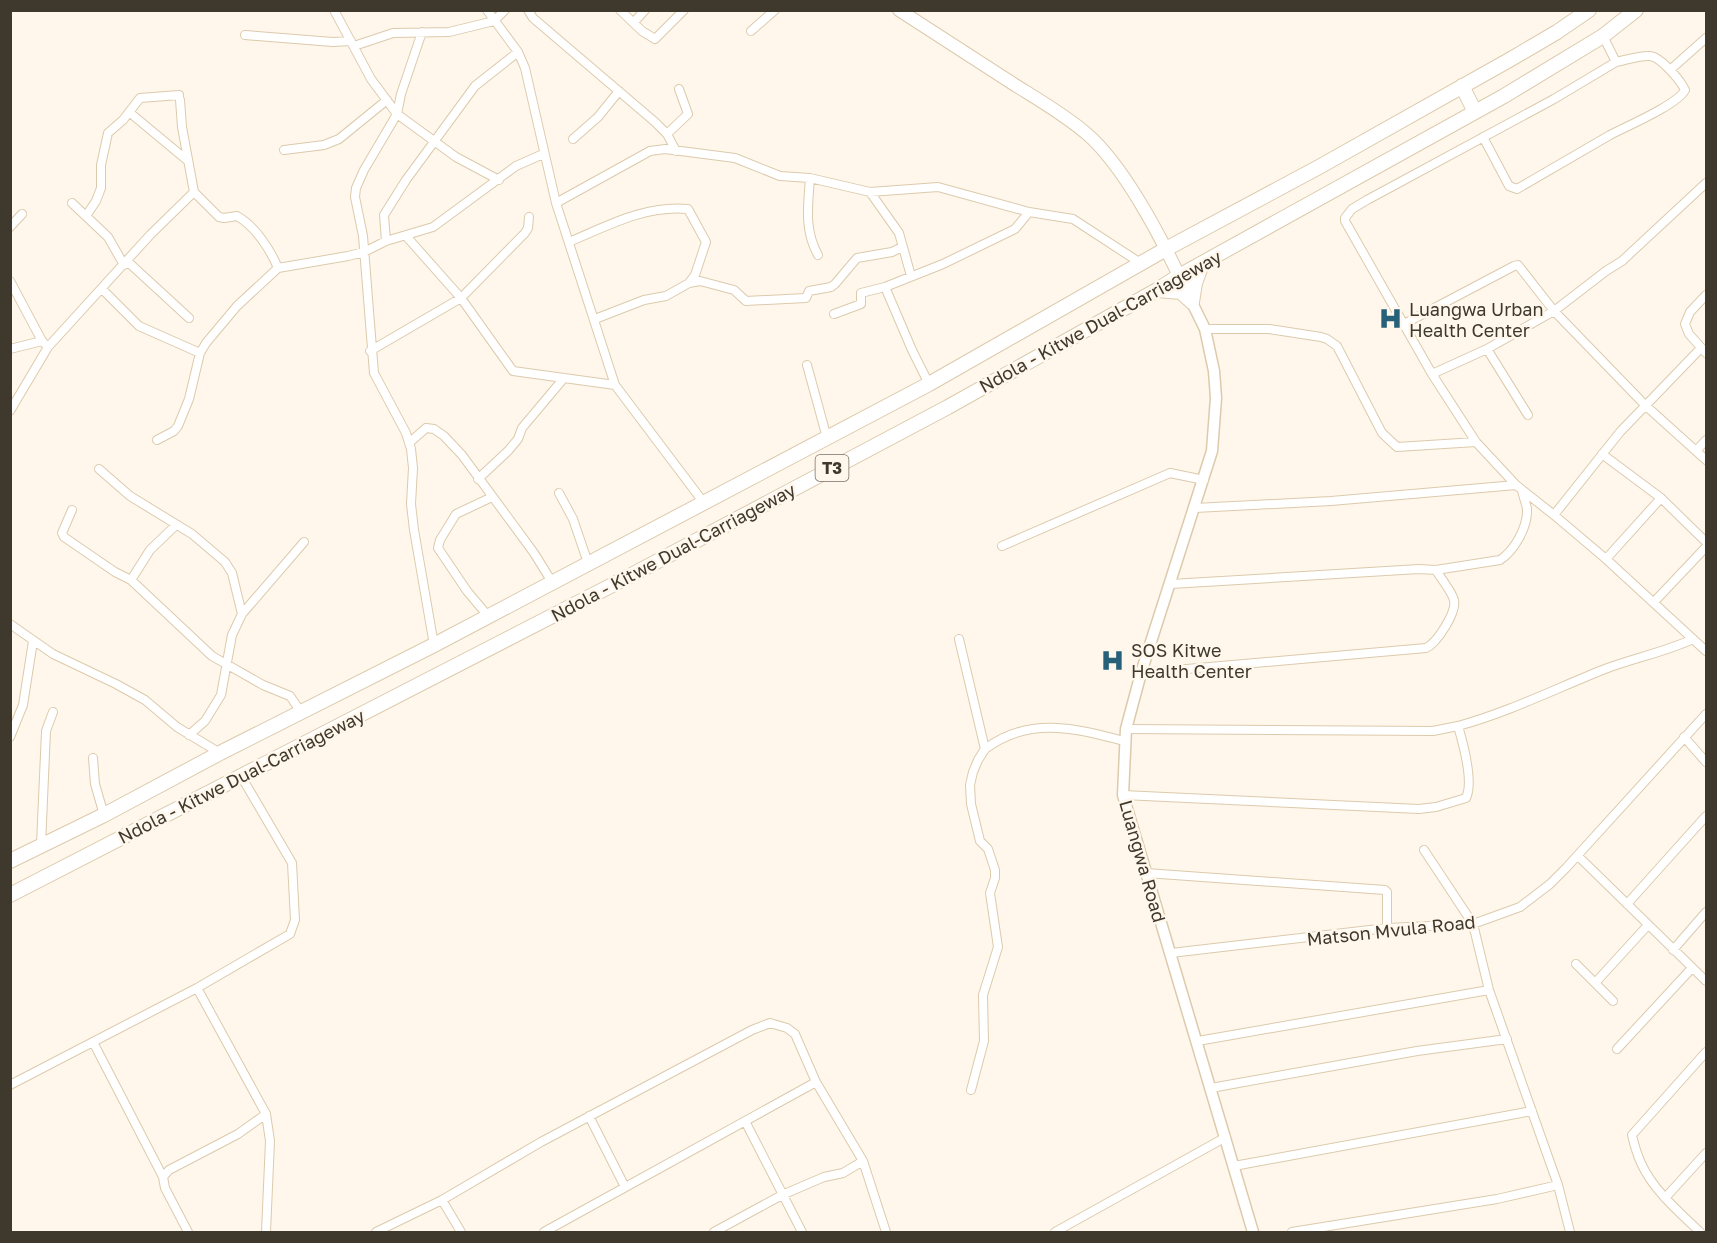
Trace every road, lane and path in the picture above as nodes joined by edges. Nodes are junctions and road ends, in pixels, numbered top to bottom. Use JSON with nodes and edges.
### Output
{"nodes":[{"id":1,"x":334,"y":10,"type":"edge"},
{"id":2,"x":487,"y":10,"type":"edge"},
{"id":3,"x":505,"y":10,"type":"edge"},
{"id":4,"x":528,"y":10,"type":"edge"},
{"id":5,"x":620,"y":10,"type":"edge"},
{"id":6,"x":645,"y":10,"type":"edge"},
{"id":7,"x":684,"y":10,"type":"edge"},
{"id":8,"x":775,"y":10,"type":"edge"},
{"id":9,"x":899,"y":10,"type":"edge"},
{"id":10,"x":1589,"y":10,"type":"edge"},
{"id":11,"x":1636,"y":10,"type":"edge"},
{"id":12,"x":494,"y":21,"type":"junction"},
{"id":13,"x":634,"y":22,"type":"junction"},
{"id":14,"x":751,"y":31,"type":"dead end"},
{"id":15,"x":422,"y":32,"type":"junction"},
{"id":16,"x":245,"y":35,"type":"dead end"},
{"id":17,"x":1603,"y":36,"type":"junction"},
{"id":18,"x":1707,"y":38,"type":"edge"},
{"id":19,"x":352,"y":43,"type":"junction"},
{"id":20,"x":518,"y":52,"type":"junction"},
{"id":21,"x":1616,"y":62,"type":"junction"},
{"id":22,"x":1670,"y":70,"type":"junction"},
{"id":23,"x":1461,"y":86,"type":"junction"},
{"id":24,"x":679,"y":89,"type":"dead end"},
{"id":25,"x":619,"y":90,"type":"junction"},
{"id":26,"x":387,"y":100,"type":"junction"},
{"id":27,"x":129,"y":112,"type":"junction"},
{"id":28,"x":1475,"y":112,"type":"junction"},
{"id":29,"x":397,"y":114,"type":"junction"},
{"id":30,"x":667,"y":134,"type":"junction"},
{"id":31,"x":1483,"y":138,"type":"junction"},
{"id":32,"x":573,"y":139,"type":"dead end"},
{"id":33,"x":435,"y":142,"type":"junction"},
{"id":34,"x":284,"y":150,"type":"dead end"},
{"id":35,"x":676,"y":151,"type":"junction"},
{"id":36,"x":543,"y":154,"type":"junction"},
{"id":37,"x":188,"y":161,"type":"junction"},
{"id":38,"x":810,"y":178,"type":"junction"},
{"id":39,"x":499,"y":180,"type":"junction"},
{"id":40,"x":1707,"y":183,"type":"edge"},
{"id":41,"x":194,"y":192,"type":"junction"},
{"id":42,"x":870,"y":192,"type":"junction"},
{"id":43,"x":72,"y":203,"type":"dead end"},
{"id":44,"x":556,"y":203,"type":"junction"},
{"id":45,"x":1029,"y":212,"type":"junction"},
{"id":46,"x":22,"y":214,"type":"dead end"},
{"id":47,"x":86,"y":216,"type":"junction"},
{"id":48,"x":529,"y":217,"type":"dead end"},
{"id":49,"x":10,"y":227,"type":"edge"},
{"id":50,"x":406,"y":236,"type":"junction"},
{"id":51,"x":387,"y":241,"type":"junction"},
{"id":52,"x":569,"y":242,"type":"junction"},
{"id":53,"x":902,"y":247,"type":"junction"},
{"id":54,"x":1166,"y":249,"type":"junction"},
{"id":55,"x":364,"y":252,"type":"junction"},
{"id":56,"x":818,"y":255,"type":"dead end"},
{"id":57,"x":125,"y":263,"type":"junction"},
{"id":58,"x":1142,"y":264,"type":"junction"},
{"id":59,"x":1202,"y":264,"type":"junction"},
{"id":60,"x":278,"y":268,"type":"junction"},
{"id":61,"x":911,"y":276,"type":"junction"},
{"id":62,"x":1179,"y":276,"type":"junction"},
{"id":63,"x":10,"y":281,"type":"edge"},
{"id":64,"x":689,"y":283,"type":"junction"},
{"id":65,"x":885,"y":287,"type":"junction"},
{"id":66,"x":102,"y":289,"type":"junction"},
{"id":67,"x":1157,"y":290,"type":"junction"},
{"id":68,"x":1707,"y":296,"type":"edge"},
{"id":69,"x":461,"y":298,"type":"junction"},
{"id":70,"x":1192,"y":302,"type":"junction"},
{"id":71,"x":1554,"y":311,"type":"junction"},
{"id":72,"x":834,"y":314,"type":"dead end"},
{"id":73,"x":189,"y":318,"type":"dead end"},
{"id":74,"x":595,"y":319,"type":"junction"},
{"id":75,"x":1404,"y":324,"type":"junction"},
{"id":76,"x":1205,"y":329,"type":"junction"},
{"id":77,"x":45,"y":344,"type":"junction"},
{"id":78,"x":10,"y":349,"type":"edge"},
{"id":79,"x":1487,"y":349,"type":"junction"},
{"id":80,"x":370,"y":351,"type":"junction"},
{"id":81,"x":1704,"y":351,"type":"edge"},
{"id":82,"x":200,"y":353,"type":"junction"},
{"id":83,"x":807,"y":364,"type":"dead end"},
{"id":84,"x":1432,"y":374,"type":"junction"},
{"id":85,"x":564,"y":378,"type":"junction"},
{"id":86,"x":929,"y":384,"type":"junction"},
{"id":87,"x":615,"y":385,"type":"junction"},
{"id":88,"x":1645,"y":405,"type":"junction"},
{"id":89,"x":10,"y":411,"type":"edge"},
{"id":90,"x":1528,"y":415,"type":"dead end"},
{"id":91,"x":827,"y":438,"type":"junction"},
{"id":92,"x":158,"y":440,"type":"dead end"},
{"id":93,"x":1707,"y":440,"type":"edge"},
{"id":94,"x":1476,"y":442,"type":"junction"},
{"id":95,"x":409,"y":443,"type":"junction"},
{"id":96,"x":1696,"y":451,"type":"junction"},
{"id":97,"x":1602,"y":454,"type":"junction"},
{"id":98,"x":1707,"y":460,"type":"edge"},
{"id":99,"x":99,"y":469,"type":"dead end"},
{"id":100,"x":478,"y":478,"type":"junction"},
{"id":101,"x":1204,"y":480,"type":"junction"},
{"id":102,"x":1519,"y":488,"type":"junction"},
{"id":103,"x":559,"y":494,"type":"dead end"},
{"id":104,"x":492,"y":496,"type":"junction"},
{"id":105,"x":1661,"y":498,"type":"junction"},
{"id":106,"x":704,"y":503,"type":"junction"},
{"id":107,"x":1195,"y":508,"type":"junction"},
{"id":108,"x":72,"y":510,"type":"dead end"},
{"id":109,"x":1554,"y":514,"type":"junction"},
{"id":110,"x":176,"y":525,"type":"junction"},
{"id":111,"x":304,"y":542,"type":"dead end"},
{"id":112,"x":1707,"y":542,"type":"edge"},
{"id":113,"x":1002,"y":546,"type":"dead end"},
{"id":114,"x":1707,"y":547,"type":"edge"},
{"id":115,"x":1606,"y":559,"type":"junction"},
{"id":116,"x":588,"y":563,"type":"junction"},
{"id":117,"x":1436,"y":570,"type":"junction"},
{"id":118,"x":131,"y":580,"type":"junction"},
{"id":119,"x":552,"y":582,"type":"junction"},
{"id":120,"x":1171,"y":584,"type":"junction"},
{"id":121,"x":1654,"y":602,"type":"junction"},
{"id":122,"x":242,"y":614,"type":"junction"},
{"id":123,"x":488,"y":616,"type":"junction"},
{"id":124,"x":10,"y":624,"type":"edge"},
{"id":125,"x":960,"y":639,"type":"dead end"},
{"id":126,"x":1693,"y":639,"type":"junction"},
{"id":127,"x":33,"y":640,"type":"junction"},
{"id":128,"x":434,"y":645,"type":"junction"},
{"id":129,"x":1705,"y":648,"type":"edge"},
{"id":130,"x":227,"y":664,"type":"junction"},
{"id":131,"x":1141,"y":674,"type":"junction"},
{"id":132,"x":52,"y":712,"type":"dead end"},
{"id":133,"x":301,"y":712,"type":"junction"},
{"id":134,"x":1707,"y":714,"type":"edge"},
{"id":135,"x":1458,"y":726,"type":"junction"},
{"id":136,"x":189,"y":735,"type":"junction"},
{"id":137,"x":1125,"y":735,"type":"junction"},
{"id":138,"x":10,"y":737,"type":"edge"},
{"id":139,"x":1684,"y":737,"type":"junction"},
{"id":140,"x":985,"y":749,"type":"junction"},
{"id":141,"x":220,"y":753,"type":"junction"},
{"id":142,"x":93,"y":758,"type":"dead end"},
{"id":143,"x":1707,"y":762,"type":"edge"},
{"id":144,"x":241,"y":776,"type":"junction"},
{"id":145,"x":1123,"y":795,"type":"junction"},
{"id":146,"x":104,"y":815,"type":"junction"},
{"id":147,"x":1707,"y":816,"type":"edge"},
{"id":148,"x":41,"y":845,"type":"junction"},
{"id":149,"x":1424,"y":850,"type":"dead end"},
{"id":150,"x":1578,"y":856,"type":"junction"},
{"id":151,"x":10,"y":861,"type":"edge"},
{"id":152,"x":1146,"y":873,"type":"junction"},
{"id":153,"x":10,"y":895,"type":"edge"},
{"id":154,"x":1627,"y":904,"type":"junction"},
{"id":155,"x":1707,"y":912,"type":"edge"},
{"id":156,"x":1473,"y":924,"type":"junction"},
{"id":157,"x":1648,"y":925,"type":"junction"},
{"id":158,"x":1387,"y":928,"type":"junction"},
{"id":159,"x":1673,"y":950,"type":"junction"},
{"id":160,"x":1171,"y":954,"type":"junction"},
{"id":161,"x":1576,"y":964,"type":"dead end"},
{"id":162,"x":1692,"y":968,"type":"junction"},
{"id":163,"x":1707,"y":981,"type":"edge"},
{"id":164,"x":1596,"y":983,"type":"junction"},
{"id":165,"x":196,"y":988,"type":"junction"},
{"id":166,"x":1489,"y":990,"type":"junction"},
{"id":167,"x":1612,"y":1001,"type":"dead end"},
{"id":168,"x":1507,"y":1039,"type":"junction"},
{"id":169,"x":1198,"y":1041,"type":"junction"},
{"id":170,"x":93,"y":1042,"type":"junction"},
{"id":171,"x":1617,"y":1049,"type":"dead end"},
{"id":172,"x":1707,"y":1052,"type":"edge"},
{"id":173,"x":12,"y":1081,"type":"edge"},
{"id":174,"x":816,"y":1082,"type":"junction"},
{"id":175,"x":1211,"y":1088,"type":"junction"},
{"id":176,"x":971,"y":1090,"type":"dead end"},
{"id":177,"x":1532,"y":1111,"type":"junction"},
{"id":178,"x":266,"y":1114,"type":"junction"},
{"id":179,"x":589,"y":1116,"type":"junction"},
{"id":180,"x":745,"y":1121,"type":"junction"},
{"id":181,"x":1226,"y":1137,"type":"junction"},
{"id":182,"x":1707,"y":1153,"type":"edge"},
{"id":183,"x":863,"y":1161,"type":"junction"},
{"id":184,"x":1234,"y":1166,"type":"junction"},
{"id":185,"x":163,"y":1177,"type":"junction"},
{"id":186,"x":1558,"y":1185,"type":"junction"},
{"id":187,"x":625,"y":1187,"type":"junction"},
{"id":188,"x":782,"y":1195,"type":"junction"},
{"id":189,"x":1665,"y":1198,"type":"junction"},
{"id":190,"x":442,"y":1200,"type":"junction"},
{"id":191,"x":718,"y":1232,"type":"edge"},
{"id":192,"x":188,"y":1233,"type":"edge"},
{"id":193,"x":266,"y":1233,"type":"edge"},
{"id":194,"x":376,"y":1233,"type":"edge"},
{"id":195,"x":462,"y":1233,"type":"edge"},
{"id":196,"x":544,"y":1233,"type":"edge"},
{"id":197,"x":802,"y":1233,"type":"edge"},
{"id":198,"x":886,"y":1233,"type":"edge"},
{"id":199,"x":1055,"y":1233,"type":"edge"},
{"id":200,"x":1253,"y":1233,"type":"edge"},
{"id":201,"x":1292,"y":1233,"type":"edge"},
{"id":202,"x":1570,"y":1233,"type":"edge"},
{"id":203,"x":1700,"y":1233,"type":"edge"}],
"edges":[{"from":1,"to":19,"type":"street"},
{"from":2,"to":12,"type":"street"},
{"from":3,"to":12,"type":"street"},
{"from":4,"to":25,"type":"street"},
{"from":5,"to":13,"type":"street"},
{"from":6,"to":13,"type":"street"},
{"from":7,"to":13,"type":"street"},
{"from":8,"to":14,"type":"street"},
{"from":9,"to":54,"type":"main road","name":"Luangwa Road"},
{"from":10,"to":23,"type":"highway","name":"Ndola - Kitwe Dual-Carriageway","number":"T3"},
{"from":11,"to":17,"type":"highway","name":"Ndola - Kitwe Dual-Carriageway","number":"T3"},
{"from":12,"to":15,"type":"street"},
{"from":12,"to":20,"type":"street"},
{"from":15,"to":19,"type":"street"},
{"from":15,"to":29,"type":"street"},
{"from":16,"to":19,"type":"street"},
{"from":17,"to":21,"type":"street"},
{"from":17,"to":28,"type":"highway","name":"Ndola - Kitwe Dual-Carriageway","number":"T3"},
{"from":18,"to":22,"type":"street"},
{"from":19,"to":26,"type":"street"},
{"from":20,"to":33,"type":"street"},
{"from":20,"to":36,"type":"street"},
{"from":21,"to":22,"type":"street"},
{"from":21,"to":31,"type":"street"},
{"from":22,"to":31,"type":"street"},
{"from":23,"to":28,"type":"highway"},
{"from":23,"to":54,"type":"highway","name":"Ndola - Kitwe Dual-Carriageway","number":"T3"},
{"from":24,"to":30,"type":"street"},
{"from":25,"to":30,"type":"street"},
{"from":25,"to":32,"type":"street"},
{"from":26,"to":29,"type":"street"},
{"from":26,"to":34,"type":"street"},
{"from":27,"to":37,"type":"street"},
{"from":27,"to":37,"type":"street"},
{"from":27,"to":47,"type":"street"},
{"from":28,"to":59,"type":"highway","name":"Ndola - Kitwe Dual-Carriageway","number":"T3"},
{"from":29,"to":33,"type":"street"},
{"from":29,"to":55,"type":"street"},
{"from":30,"to":35,"type":"street"},
{"from":31,"to":75,"type":"street"},
{"from":33,"to":39,"type":"street"},
{"from":33,"to":51,"type":"street"},
{"from":35,"to":38,"type":"street"},
{"from":35,"to":44,"type":"street"},
{"from":36,"to":39,"type":"street"},
{"from":36,"to":44,"type":"street"},
{"from":37,"to":41,"type":"street"},
{"from":38,"to":42,"type":"street"},
{"from":38,"to":56,"type":"street"},
{"from":39,"to":50,"type":"street"},
{"from":40,"to":71,"type":"street"},
{"from":41,"to":57,"type":"street"},
{"from":41,"to":60,"type":"street"},
{"from":42,"to":45,"type":"street"},
{"from":42,"to":53,"type":"street"},
{"from":43,"to":47,"type":"street"},
{"from":44,"to":52,"type":"street"},
{"from":45,"to":58,"type":"street"},
{"from":45,"to":61,"type":"street"},
{"from":46,"to":49,"type":"street"},
{"from":47,"to":57,"type":"street"},
{"from":48,"to":69,"type":"street"},
{"from":50,"to":51,"type":"street"},
{"from":50,"to":69,"type":"street"},
{"from":51,"to":55,"type":"street"},
{"from":52,"to":64,"type":"street"},
{"from":52,"to":74,"type":"street"},
{"from":53,"to":61,"type":"street"},
{"from":53,"to":64,"type":"street"},
{"from":54,"to":58,"type":"highway","name":"Ndola - Kitwe Dual-Carriageway","number":"T3"},
{"from":54,"to":62,"type":"main road","name":"Luangwa Road"},
{"from":55,"to":60,"type":"street"},
{"from":55,"to":80,"type":"street"},
{"from":57,"to":66,"type":"street"},
{"from":57,"to":73,"type":"street"},
{"from":58,"to":86,"type":"highway","name":"Ndola - Kitwe Dual-Carriageway","number":"T3"},
{"from":59,"to":62,"type":"highway","name":"Ndola - Kitwe Dual-Carriageway","number":"T3"},
{"from":59,"to":70,"type":"highway"},
{"from":60,"to":82,"type":"street"},
{"from":61,"to":65,"type":"street"},
{"from":62,"to":67,"type":"highway","name":"Ndola - Kitwe Dual-Carriageway","number":"T3"},
{"from":62,"to":70,"type":"street","name":"Luangwa Road"},
{"from":63,"to":77,"type":"street"},
{"from":64,"to":74,"type":"street"},
{"from":65,"to":72,"type":"street"},
{"from":65,"to":86,"type":"street"},
{"from":66,"to":77,"type":"street"},
{"from":66,"to":82,"type":"street"},
{"from":67,"to":70,"type":"highway"},
{"from":67,"to":144,"type":"highway","name":"Ndola - Kitwe Dual-Carriageway","number":"T3"},
{"from":68,"to":81,"type":"street"},
{"from":69,"to":80,"type":"street"},
{"from":69,"to":85,"type":"street"},
{"from":70,"to":76,"type":"street","name":"Luangwa Road"},
{"from":71,"to":75,"type":"street"},
{"from":71,"to":79,"type":"street"},
{"from":71,"to":88,"type":"street"},
{"from":74,"to":87,"type":"street"},
{"from":75,"to":84,"type":"street"},
{"from":76,"to":94,"type":"street"},
{"from":76,"to":101,"type":"street","name":"Luangwa Road"},
{"from":77,"to":78,"type":"street"},
{"from":77,"to":89,"type":"street"},
{"from":79,"to":84,"type":"street"},
{"from":79,"to":90,"type":"street"},
{"from":80,"to":95,"type":"street"},
{"from":81,"to":88,"type":"street"},
{"from":82,"to":92,"type":"street"},
{"from":83,"to":91,"type":"street"},
{"from":84,"to":94,"type":"street"},
{"from":85,"to":87,"type":"street"},
{"from":85,"to":100,"type":"street"},
{"from":86,"to":91,"type":"highway","name":"Ndola - Kitwe Dual-Carriageway","number":"T3"},
{"from":87,"to":106,"type":"street"},
{"from":88,"to":96,"type":"street"},
{"from":88,"to":97,"type":"street"},
{"from":91,"to":106,"type":"highway","name":"Ndola - Kitwe Dual-Carriageway","number":"T3"},
{"from":93,"to":96,"type":"street"},
{"from":94,"to":102,"type":"street"},
{"from":95,"to":100,"type":"street"},
{"from":95,"to":128,"type":"street"},
{"from":96,"to":98,"type":"street"},
{"from":97,"to":105,"type":"street"},
{"from":97,"to":109,"type":"street"},
{"from":99,"to":110,"type":"street"},
{"from":100,"to":104,"type":"street"},
{"from":101,"to":107,"type":"street","name":"Luangwa Road"},
{"from":101,"to":113,"type":"street"},
{"from":102,"to":107,"type":"street"},
{"from":102,"to":109,"type":"street"},
{"from":102,"to":117,"type":"street"},
{"from":103,"to":116,"type":"street"},
{"from":104,"to":119,"type":"street"},
{"from":104,"to":123,"type":"street"},
{"from":105,"to":112,"type":"street"},
{"from":105,"to":115,"type":"street"},
{"from":106,"to":116,"type":"highway","name":"Ndola - Kitwe Dual-Carriageway","number":"T3"},
{"from":107,"to":120,"type":"street","name":"Luangwa Road"},
{"from":108,"to":118,"type":"street"},
{"from":109,"to":115,"type":"street"},
{"from":110,"to":118,"type":"street"},
{"from":110,"to":122,"type":"street"},
{"from":111,"to":122,"type":"street"},
{"from":114,"to":121,"type":"street"},
{"from":115,"to":121,"type":"street"},
{"from":116,"to":119,"type":"highway","name":"Ndola - Kitwe Dual-Carriageway","number":"T3"},
{"from":117,"to":120,"type":"street"},
{"from":117,"to":131,"type":"street"},
{"from":118,"to":130,"type":"street"},
{"from":119,"to":123,"type":"highway","name":"Ndola - Kitwe Dual-Carriageway","number":"T3"},
{"from":120,"to":131,"type":"street","name":"Luangwa Road"},
{"from":121,"to":126,"type":"street"},
{"from":122,"to":130,"type":"street"},
{"from":123,"to":128,"type":"highway","name":"Ndola - Kitwe Dual-Carriageway","number":"T3"},
{"from":124,"to":127,"type":"street"},
{"from":125,"to":140,"type":"street"},
{"from":126,"to":129,"type":"street"},
{"from":126,"to":135,"type":"street"},
{"from":127,"to":136,"type":"street"},
{"from":127,"to":138,"type":"street"},
{"from":128,"to":133,"type":"highway","name":"Ndola - Kitwe Dual-Carriageway","number":"T3"},
{"from":130,"to":133,"type":"street"},
{"from":130,"to":136,"type":"street"},
{"from":131,"to":137,"type":"street","name":"Luangwa Road"},
{"from":132,"to":148,"type":"street"},
{"from":133,"to":141,"type":"highway","name":"Ndola - Kitwe Dual-Carriageway","number":"T3"},
{"from":134,"to":139,"type":"street","name":"Matson Mvula Road"},
{"from":135,"to":137,"type":"street"},
{"from":135,"to":145,"type":"street"},
{"from":136,"to":141,"type":"street"},
{"from":137,"to":140,"type":"street"},
{"from":137,"to":145,"type":"street","name":"Luangwa Road"},
{"from":139,"to":143,"type":"street"},
{"from":139,"to":150,"type":"street","name":"Matson Mvula Road"},
{"from":140,"to":176,"type":"street"},
{"from":141,"to":146,"type":"highway","name":"Ndola - Kitwe Dual-Carriageway","number":"T3"},
{"from":142,"to":146,"type":"street"},
{"from":144,"to":153,"type":"highway","name":"Ndola - Kitwe Dual-Carriageway","number":"T3"},
{"from":144,"to":165,"type":"street"},
{"from":145,"to":152,"type":"street","name":"Luangwa Road"},
{"from":146,"to":148,"type":"highway","name":"Ndola - Kitwe Dual-Carriageway","number":"T3"},
{"from":147,"to":154,"type":"street"},
{"from":148,"to":151,"type":"highway","name":"Ndola - Kitwe Dual-Carriageway","number":"T3"},
{"from":149,"to":156,"type":"street"},
{"from":150,"to":154,"type":"street"},
{"from":150,"to":156,"type":"street","name":"Matson Mvula Road"},
{"from":152,"to":158,"type":"street"},
{"from":152,"to":160,"type":"street","name":"Luangwa Road"},
{"from":154,"to":157,"type":"street"},
{"from":155,"to":159,"type":"street"},
{"from":156,"to":158,"type":"street","name":"Matson Mvula Road"},
{"from":156,"to":166,"type":"street"},
{"from":157,"to":159,"type":"street"},
{"from":157,"to":164,"type":"street"},
{"from":158,"to":160,"type":"street","name":"Matson Mvula Road"},
{"from":159,"to":162,"type":"street"},
{"from":160,"to":169,"type":"street","name":"Luangwa Road"},
{"from":161,"to":164,"type":"street"},
{"from":162,"to":163,"type":"street"},
{"from":162,"to":171,"type":"street"},
{"from":164,"to":167,"type":"street"},
{"from":165,"to":170,"type":"street"},
{"from":165,"to":178,"type":"street"},
{"from":166,"to":168,"type":"street"},
{"from":166,"to":169,"type":"street"},
{"from":168,"to":175,"type":"street"},
{"from":168,"to":177,"type":"street"},
{"from":169,"to":175,"type":"street","name":"Luangwa Road"},
{"from":170,"to":173,"type":"street"},
{"from":170,"to":185,"type":"street"},
{"from":172,"to":189,"type":"street"},
{"from":174,"to":179,"type":"street"},
{"from":174,"to":180,"type":"street"},
{"from":174,"to":183,"type":"street"},
{"from":175,"to":181,"type":"street","name":"Luangwa Road"},
{"from":177,"to":184,"type":"street"},
{"from":177,"to":186,"type":"street"},
{"from":178,"to":185,"type":"street"},
{"from":178,"to":193,"type":"street"},
{"from":179,"to":187,"type":"street"},
{"from":179,"to":190,"type":"street"},
{"from":180,"to":187,"type":"street"},
{"from":180,"to":188,"type":"street"},
{"from":181,"to":184,"type":"street","name":"Luangwa Road"},
{"from":181,"to":199,"type":"street"},
{"from":182,"to":189,"type":"street"},
{"from":183,"to":188,"type":"street"},
{"from":183,"to":198,"type":"street"},
{"from":184,"to":200,"type":"street","name":"Luangwa Road"},
{"from":185,"to":192,"type":"street"},
{"from":186,"to":201,"type":"street"},
{"from":186,"to":202,"type":"street"},
{"from":187,"to":196,"type":"street"},
{"from":188,"to":191,"type":"street"},
{"from":188,"to":197,"type":"street"},
{"from":189,"to":203,"type":"street"},
{"from":190,"to":194,"type":"street"},
{"from":190,"to":195,"type":"street"}]}
